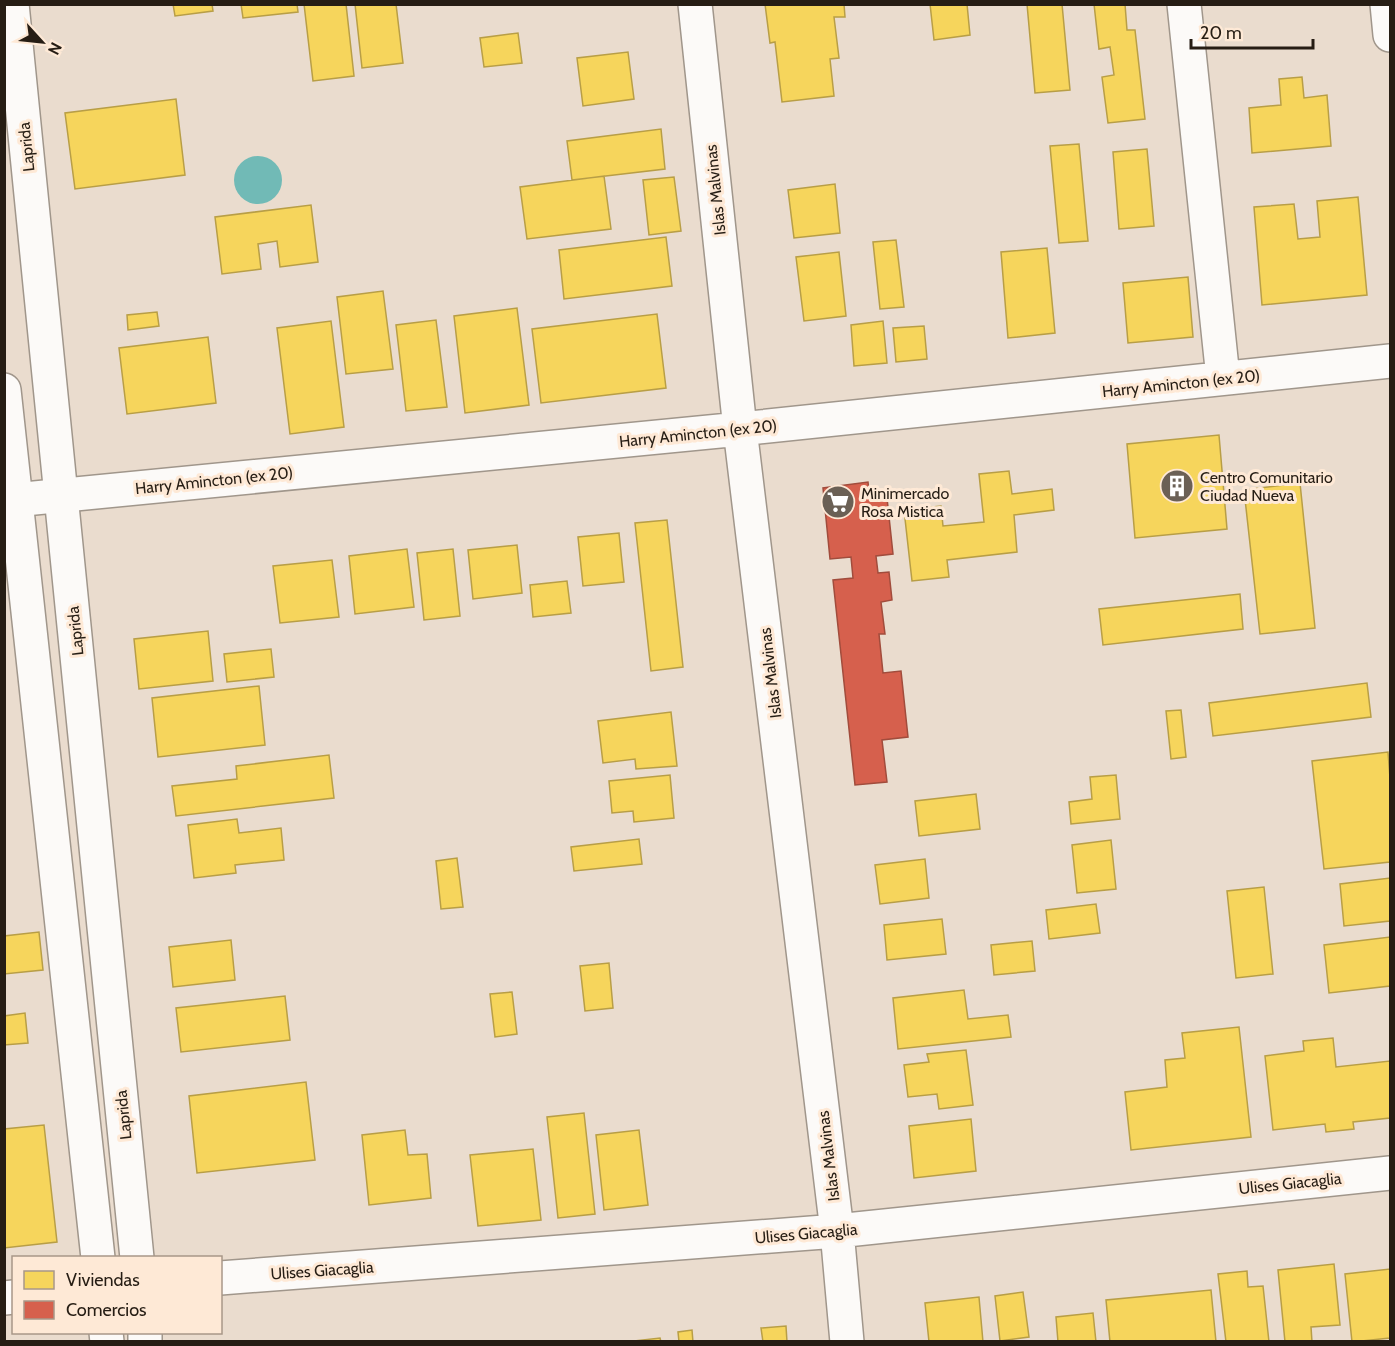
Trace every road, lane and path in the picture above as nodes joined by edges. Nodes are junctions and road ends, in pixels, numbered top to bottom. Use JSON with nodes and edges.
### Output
{"nodes":[{"id":1,"x":12,"y":4,"type":"edge"},
{"id":2,"x":695,"y":4,"type":"edge"},
{"id":3,"x":1184,"y":4,"type":"edge"},
{"id":4,"x":1387,"y":4,"type":"edge"},
{"id":5,"x":1390,"y":35,"type":"edge"},
{"id":6,"x":1390,"y":361,"type":"edge"},
{"id":7,"x":1222,"y":378,"type":"junction"},
{"id":8,"x":4,"y":390,"type":"edge"},
{"id":9,"x":740,"y":429,"type":"junction"},
{"id":10,"x":61,"y":495,"type":"junction"},
{"id":11,"x":10,"y":500,"type":"edge"},
{"id":12,"x":1390,"y":1173,"type":"edge"},
{"id":13,"x":837,"y":1231,"type":"junction"},
{"id":14,"x":98,"y":1256,"type":"edge"},
{"id":15,"x":137,"y":1256,"type":"edge"},
{"id":16,"x":222,"y":1278,"type":"edge"},
{"id":17,"x":847,"y":1341,"type":"edge"}],
"edges":[{"from":1,"to":10,"type":"street","name":"Laprida"},
{"from":2,"to":9,"type":"street","name":"Islas Malvinas"},
{"from":3,"to":7,"type":"street"},
{"from":4,"to":5,"type":"street"},
{"from":6,"to":7,"type":"street","name":"Harry Amincton (ex 20)"},
{"from":7,"to":9,"type":"street","name":"Harry Amincton (ex 20)"},
{"from":8,"to":11,"type":"street"},
{"from":9,"to":10,"type":"street","name":"Harry Amincton (ex 20)"},
{"from":9,"to":13,"type":"street","name":"Islas Malvinas"},
{"from":10,"to":11,"type":"street","name":"Harry Amincton (ex 20)"},
{"from":10,"to":15,"type":"street","name":"Laprida"},
{"from":11,"to":14,"type":"street"},
{"from":12,"to":13,"type":"street","name":"Ulises Giacaglia"},
{"from":13,"to":16,"type":"street","name":"Ulises Giacaglia"},
{"from":13,"to":17,"type":"street","name":"Islas Malvinas"}]}
